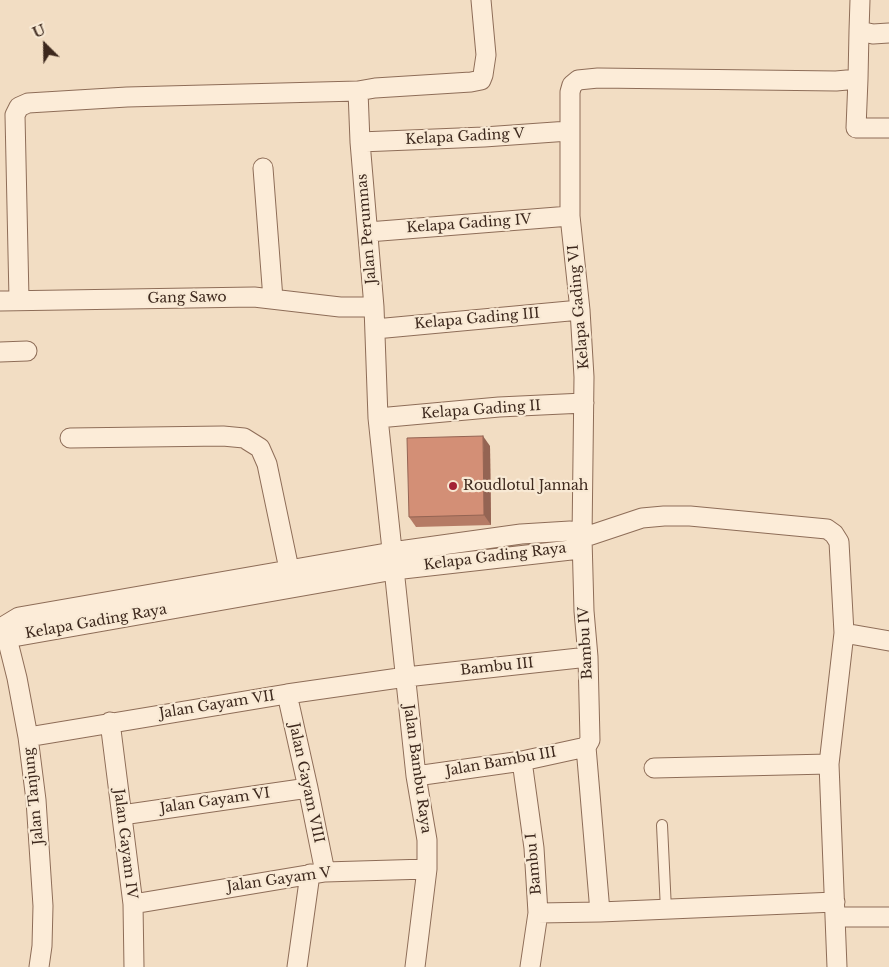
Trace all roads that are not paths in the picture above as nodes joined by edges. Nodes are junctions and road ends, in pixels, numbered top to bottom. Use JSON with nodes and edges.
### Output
{"nodes":[{"id":1,"x":481,"y":0,"type":"edge"},
{"id":2,"x":860,"y":0,"type":"edge"},
{"id":3,"x":859,"y":31,"type":"junction"},
{"id":4,"x":889,"y":33,"type":"edge"},
{"id":5,"x":858,"y":79,"type":"junction"},
{"id":6,"x":358,"y":92,"type":"junction"},
{"id":7,"x":889,"y":128,"type":"edge"},
{"id":8,"x":569,"y":131,"type":"junction"},
{"id":9,"x":360,"y":142,"type":"junction"},
{"id":10,"x":263,"y":168,"type":"dead end"},
{"id":11,"x":570,"y":216,"type":"junction"},
{"id":12,"x":368,"y":232,"type":"junction"},
{"id":13,"x":19,"y":299,"type":"junction"},
{"id":14,"x":273,"y":299,"type":"junction"},
{"id":15,"x":0,"y":301,"type":"edge"},
{"id":16,"x":374,"y":307,"type":"junction"},
{"id":17,"x":580,"y":310,"type":"junction"},
{"id":18,"x":375,"y":328,"type":"junction"},
{"id":19,"x":27,"y":351,"type":"dead end"},
{"id":20,"x":0,"y":352,"type":"edge"},
{"id":21,"x":584,"y":403,"type":"junction"},
{"id":22,"x":378,"y":418,"type":"junction"},
{"id":23,"x":70,"y":438,"type":"dead end"},
{"id":24,"x":582,"y":538,"type":"junction"},
{"id":25,"x":393,"y":561,"type":"junction"},
{"id":26,"x":289,"y":569,"type":"junction"},
{"id":27,"x":2,"y":627,"type":"edge"},
{"id":28,"x":844,"y":633,"type":"junction"},
{"id":29,"x":889,"y":641,"type":"edge"},
{"id":30,"x":588,"y":657,"type":"junction"},
{"id":31,"x":406,"y":677,"type":"junction"},
{"id":32,"x":287,"y":694,"type":"junction"},
{"id":33,"x":110,"y":722,"type":"junction"},
{"id":34,"x":28,"y":737,"type":"junction"},
{"id":35,"x":586,"y":747,"type":"junction"},
{"id":36,"x":522,"y":760,"type":"junction"},
{"id":37,"x":829,"y":764,"type":"junction"},
{"id":38,"x":654,"y":768,"type":"dead end"},
{"id":39,"x":416,"y":776,"type":"junction"},
{"id":40,"x":308,"y":788,"type":"junction"},
{"id":41,"x":122,"y":815,"type":"junction"},
{"id":42,"x":662,"y":825,"type":"dead end"},
{"id":43,"x":427,"y":869,"type":"junction"},
{"id":44,"x":317,"y":873,"type":"junction"},
{"id":45,"x":133,"y":904,"type":"junction"},
{"id":46,"x":835,"y":909,"type":"junction"},
{"id":47,"x":666,"y":910,"type":"junction"},
{"id":48,"x":600,"y":912,"type":"junction"},
{"id":49,"x":538,"y":913,"type":"junction"},
{"id":50,"x":889,"y":917,"type":"edge"},
{"id":51,"x":39,"y":967,"type":"edge"},
{"id":52,"x":134,"y":967,"type":"edge"},
{"id":53,"x":297,"y":967,"type":"edge"},
{"id":54,"x":415,"y":967,"type":"edge"},
{"id":55,"x":530,"y":967,"type":"edge"},
{"id":56,"x":837,"y":967,"type":"edge"}],
"edges":[{"from":1,"to":6,"type":"street"},
{"from":2,"to":3,"type":"street"},
{"from":3,"to":4,"type":"street"},
{"from":3,"to":5,"type":"street"},
{"from":5,"to":7,"type":"street"},
{"from":5,"to":8,"type":"street","name":"Kelapa Gading VI"},
{"from":6,"to":9,"type":"street","name":"Jalan Perumnas"},
{"from":6,"to":13,"type":"street"},
{"from":8,"to":9,"type":"street","name":"Kelapa Gading V"},
{"from":8,"to":11,"type":"street","name":"Kelapa Gading VI"},
{"from":9,"to":12,"type":"street","name":"Jalan Perumnas"},
{"from":10,"to":14,"type":"street"},
{"from":11,"to":12,"type":"street","name":"Kelapa Gading IV"},
{"from":11,"to":17,"type":"street","name":"Kelapa Gading VI"},
{"from":12,"to":16,"type":"street","name":"Jalan Perumnas"},
{"from":13,"to":14,"type":"street","name":"Gang Sawo"},
{"from":13,"to":15,"type":"street","name":"Gang Sawo"},
{"from":14,"to":16,"type":"street","name":"Gang Sawo"},
{"from":16,"to":18,"type":"street","name":"Jalan Perumnas"},
{"from":17,"to":18,"type":"street","name":"Kelapa Gading III"},
{"from":17,"to":21,"type":"street","name":"Kelapa Gading VI"},
{"from":18,"to":22,"type":"street","name":"Jalan Perumnas"},
{"from":19,"to":20,"type":"street"},
{"from":21,"to":22,"type":"street","name":"Kelapa Gading II"},
{"from":21,"to":24,"type":"street","name":"Kelapa Gading VI"},
{"from":22,"to":25,"type":"street","name":"Jalan Perumnas"},
{"from":23,"to":26,"type":"street"},
{"from":24,"to":25,"type":"street","name":"Kelapa Gading Raya"},
{"from":24,"to":28,"type":"street","name":"Kelapa Gading Raya"},
{"from":24,"to":30,"type":"street","name":"Bambu IV"},
{"from":25,"to":26,"type":"street","name":"Kelapa Gading Raya"},
{"from":25,"to":27,"type":"street","name":"Kelapa Gading Raya"},
{"from":25,"to":31,"type":"street","name":"Jalan Bambu Raya"},
{"from":26,"to":27,"type":"street","name":"Kelapa Gading Raya"},
{"from":27,"to":34,"type":"street","name":"Jalan Tanjung"},
{"from":28,"to":29,"type":"street"},
{"from":28,"to":37,"type":"street","name":"Kelapa Gading Raya"},
{"from":30,"to":31,"type":"street","name":"Bambu III"},
{"from":30,"to":35,"type":"street","name":"Bambu IV"},
{"from":31,"to":32,"type":"street","name":"Jalan Gayam VII"},
{"from":31,"to":39,"type":"street","name":"Jalan Bambu Raya"},
{"from":32,"to":33,"type":"street","name":"Jalan Gayam VII"},
{"from":32,"to":40,"type":"street","name":"Jalan Gayam VIII"},
{"from":33,"to":34,"type":"street","name":"Jalan Gayam VII"},
{"from":33,"to":41,"type":"street","name":"Jalan Gayam IV"},
{"from":34,"to":51,"type":"street","name":"Jalan Tanjung"},
{"from":35,"to":36,"type":"street","name":"Jalan Bambu III"},
{"from":35,"to":48,"type":"street","name":"Bambu IV"},
{"from":36,"to":39,"type":"street","name":"Jalan Bambu III"},
{"from":36,"to":49,"type":"street","name":"Bambu I"},
{"from":37,"to":38,"type":"street"},
{"from":37,"to":46,"type":"street","name":"Kelapa Gading Raya"},
{"from":39,"to":43,"type":"street","name":"Jalan Bambu Raya"},
{"from":40,"to":41,"type":"street","name":"Jalan Gayam VI"},
{"from":40,"to":44,"type":"street","name":"Jalan Gayam VIII"},
{"from":41,"to":45,"type":"street","name":"Jalan Gayam IV"},
{"from":42,"to":47,"type":"lane"},
{"from":43,"to":44,"type":"street","name":"Jalan Gayam V"},
{"from":43,"to":54,"type":"street","name":"Jalan Bambu Raya"},
{"from":44,"to":45,"type":"street","name":"Jalan Gayam V"},
{"from":44,"to":53,"type":"street","name":"Jalan Gayam VIII"},
{"from":45,"to":52,"type":"street","name":"Jalan Gayam IV"},
{"from":46,"to":47,"type":"street"},
{"from":46,"to":50,"type":"street"},
{"from":46,"to":56,"type":"street","name":"Kelapa Gading Raya"},
{"from":47,"to":48,"type":"street"},
{"from":48,"to":49,"type":"street"},
{"from":49,"to":55,"type":"street","name":"Bambu I"}]}
